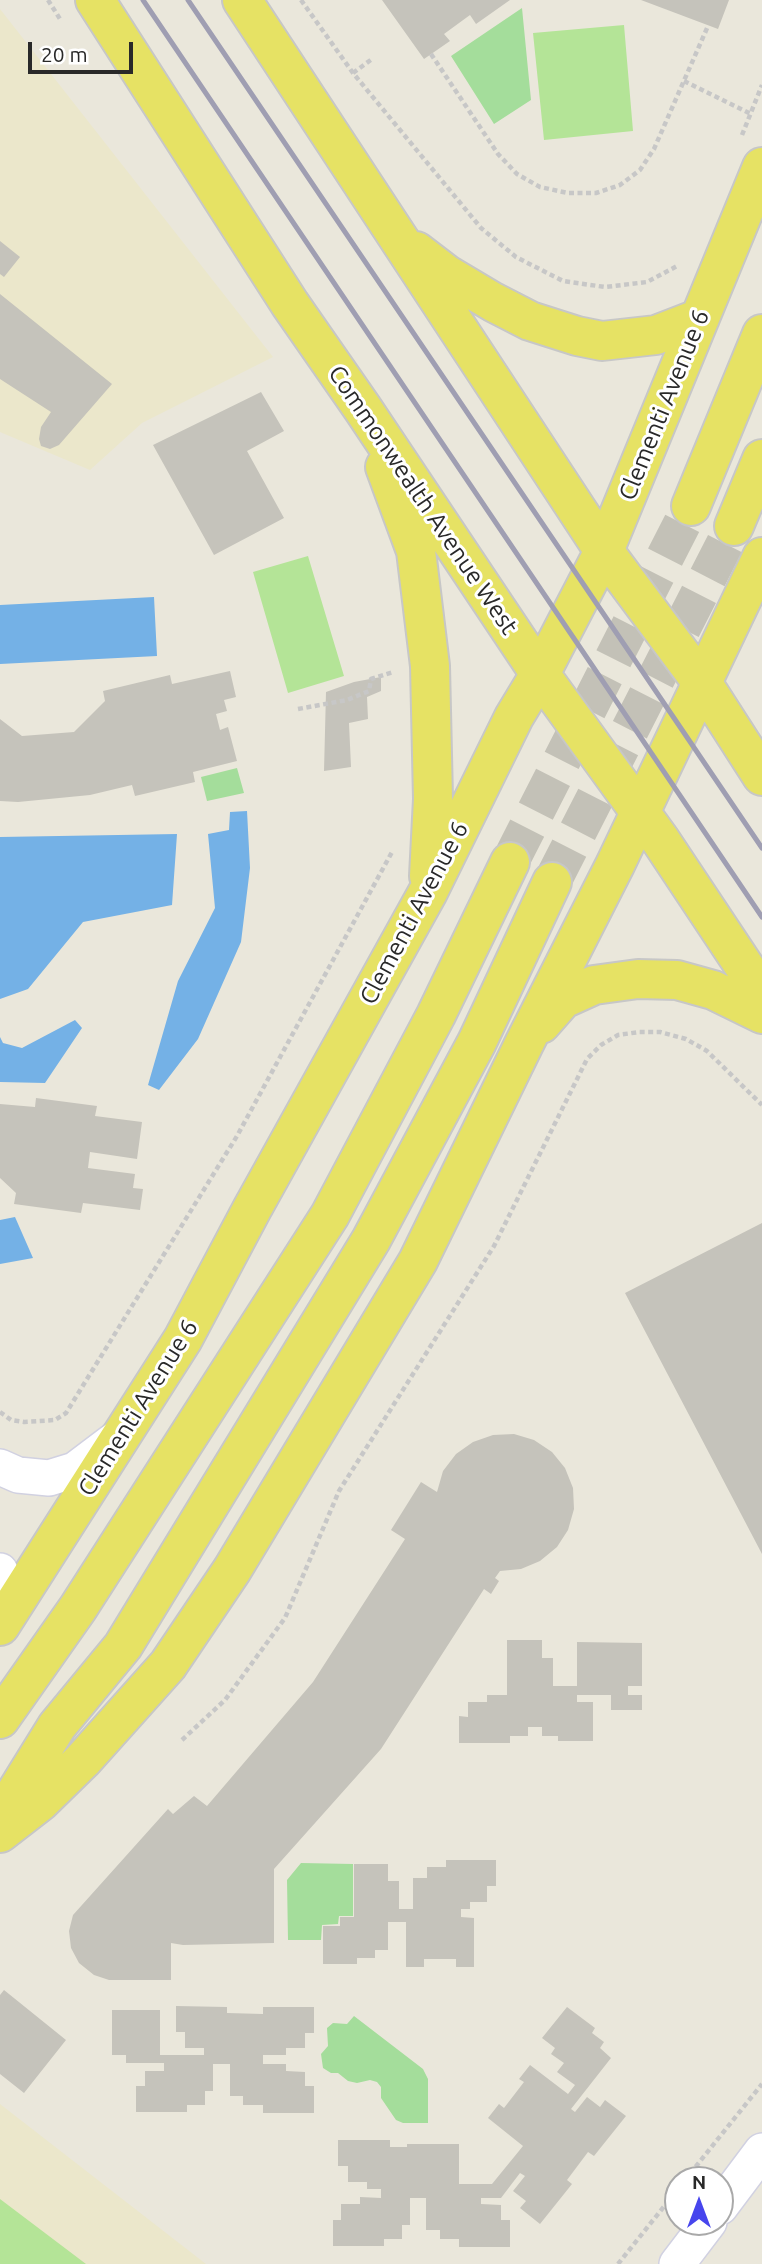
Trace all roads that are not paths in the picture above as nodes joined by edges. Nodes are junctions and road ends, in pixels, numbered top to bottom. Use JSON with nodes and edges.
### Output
{"nodes":[{"id":1,"x":95,"y":0,"type":"edge"},
{"id":2,"x":242,"y":0,"type":"edge"},
{"id":3,"x":751,"y":152,"type":"edge"},
{"id":4,"x":395,"y":235,"type":"junction"},
{"id":5,"x":700,"y":318,"type":"junction"},
{"id":6,"x":762,"y":334,"type":"edge"},
{"id":7,"x":363,"y":409,"type":"junction"},
{"id":8,"x":762,"y":459,"type":"edge"},
{"id":9,"x":691,"y":506,"type":"tunnel mouth"},
{"id":10,"x":734,"y":526,"type":"tunnel mouth"},
{"id":11,"x":604,"y":551,"type":"junction"},
{"id":12,"x":762,"y":557,"type":"edge"},
{"id":13,"x":540,"y":674,"type":"junction"},
{"id":14,"x":703,"y":684,"type":"junction"},
{"id":15,"x":762,"y":776,"type":"edge"},
{"id":16,"x":641,"y":811,"type":"junction"},
{"id":17,"x":510,"y":862,"type":"tunnel mouth"},
{"id":18,"x":552,"y":882,"type":"tunnel mouth"},
{"id":19,"x":428,"y":892,"type":"junction"},
{"id":20,"x":762,"y":993,"type":"edge"},
{"id":21,"x":762,"y":1014,"type":"edge"},
{"id":22,"x":524,"y":1044,"type":"junction"},
{"id":23,"x":122,"y":1433,"type":"junction"},
{"id":24,"x":0,"y":1467,"type":"edge"},
{"id":25,"x":0,"y":1571,"type":"edge"},
{"id":26,"x":1,"y":1624,"type":"edge"},
{"id":27,"x":0,"y":1719,"type":"edge"},
{"id":28,"x":0,"y":1818,"type":"edge"},
{"id":29,"x":0,"y":1833,"type":"edge"},
{"id":30,"x":762,"y":2151,"type":"edge"},
{"id":31,"x":734,"y":2188,"type":"edge"},
{"id":32,"x":698,"y":2236,"type":"edge"},
{"id":33,"x":677,"y":2264,"type":"edge"}],
"edges":[{"from":1,"to":7,"type":"main road","name":"Commonwealth Avenue West"},
{"from":2,"to":4,"type":"main road"},
{"from":3,"to":5,"type":"main road","name":"Clementi Avenue 6"},
{"from":4,"to":5,"type":"main road"},
{"from":4,"to":11,"type":"main road"},
{"from":5,"to":11,"type":"main road","name":"Clementi Avenue 6"},
{"from":6,"to":9,"type":"main road"},
{"from":7,"to":13,"type":"main road","name":"Commonwealth Avenue West"},
{"from":7,"to":19,"type":"main road"},
{"from":8,"to":10,"type":"main road"},
{"from":11,"to":13,"type":"main road","name":"Clementi Avenue 6"},
{"from":11,"to":14,"type":"main road"},
{"from":12,"to":14,"type":"main road"},
{"from":13,"to":16,"type":"main road","name":"Commonwealth Avenue West"},
{"from":13,"to":19,"type":"main road","name":"Clementi Avenue 6"},
{"from":14,"to":15,"type":"main road"},
{"from":14,"to":16,"type":"main road"},
{"from":16,"to":20,"type":"main road","name":"Commonwealth Avenue West"},
{"from":16,"to":22,"type":"main road"},
{"from":17,"to":27,"type":"main road"},
{"from":18,"to":28,"type":"main road"},
{"from":19,"to":23,"type":"main road","name":"Clementi Avenue 6"},
{"from":21,"to":22,"type":"main road"},
{"from":22,"to":29,"type":"main road"},
{"from":23,"to":24,"type":"street"},
{"from":23,"to":26,"type":"main road","name":"Clementi Avenue 6"},
{"from":25,"to":26,"type":"street"},
{"from":30,"to":31,"type":"street"},
{"from":32,"to":33,"type":"street"}]}
